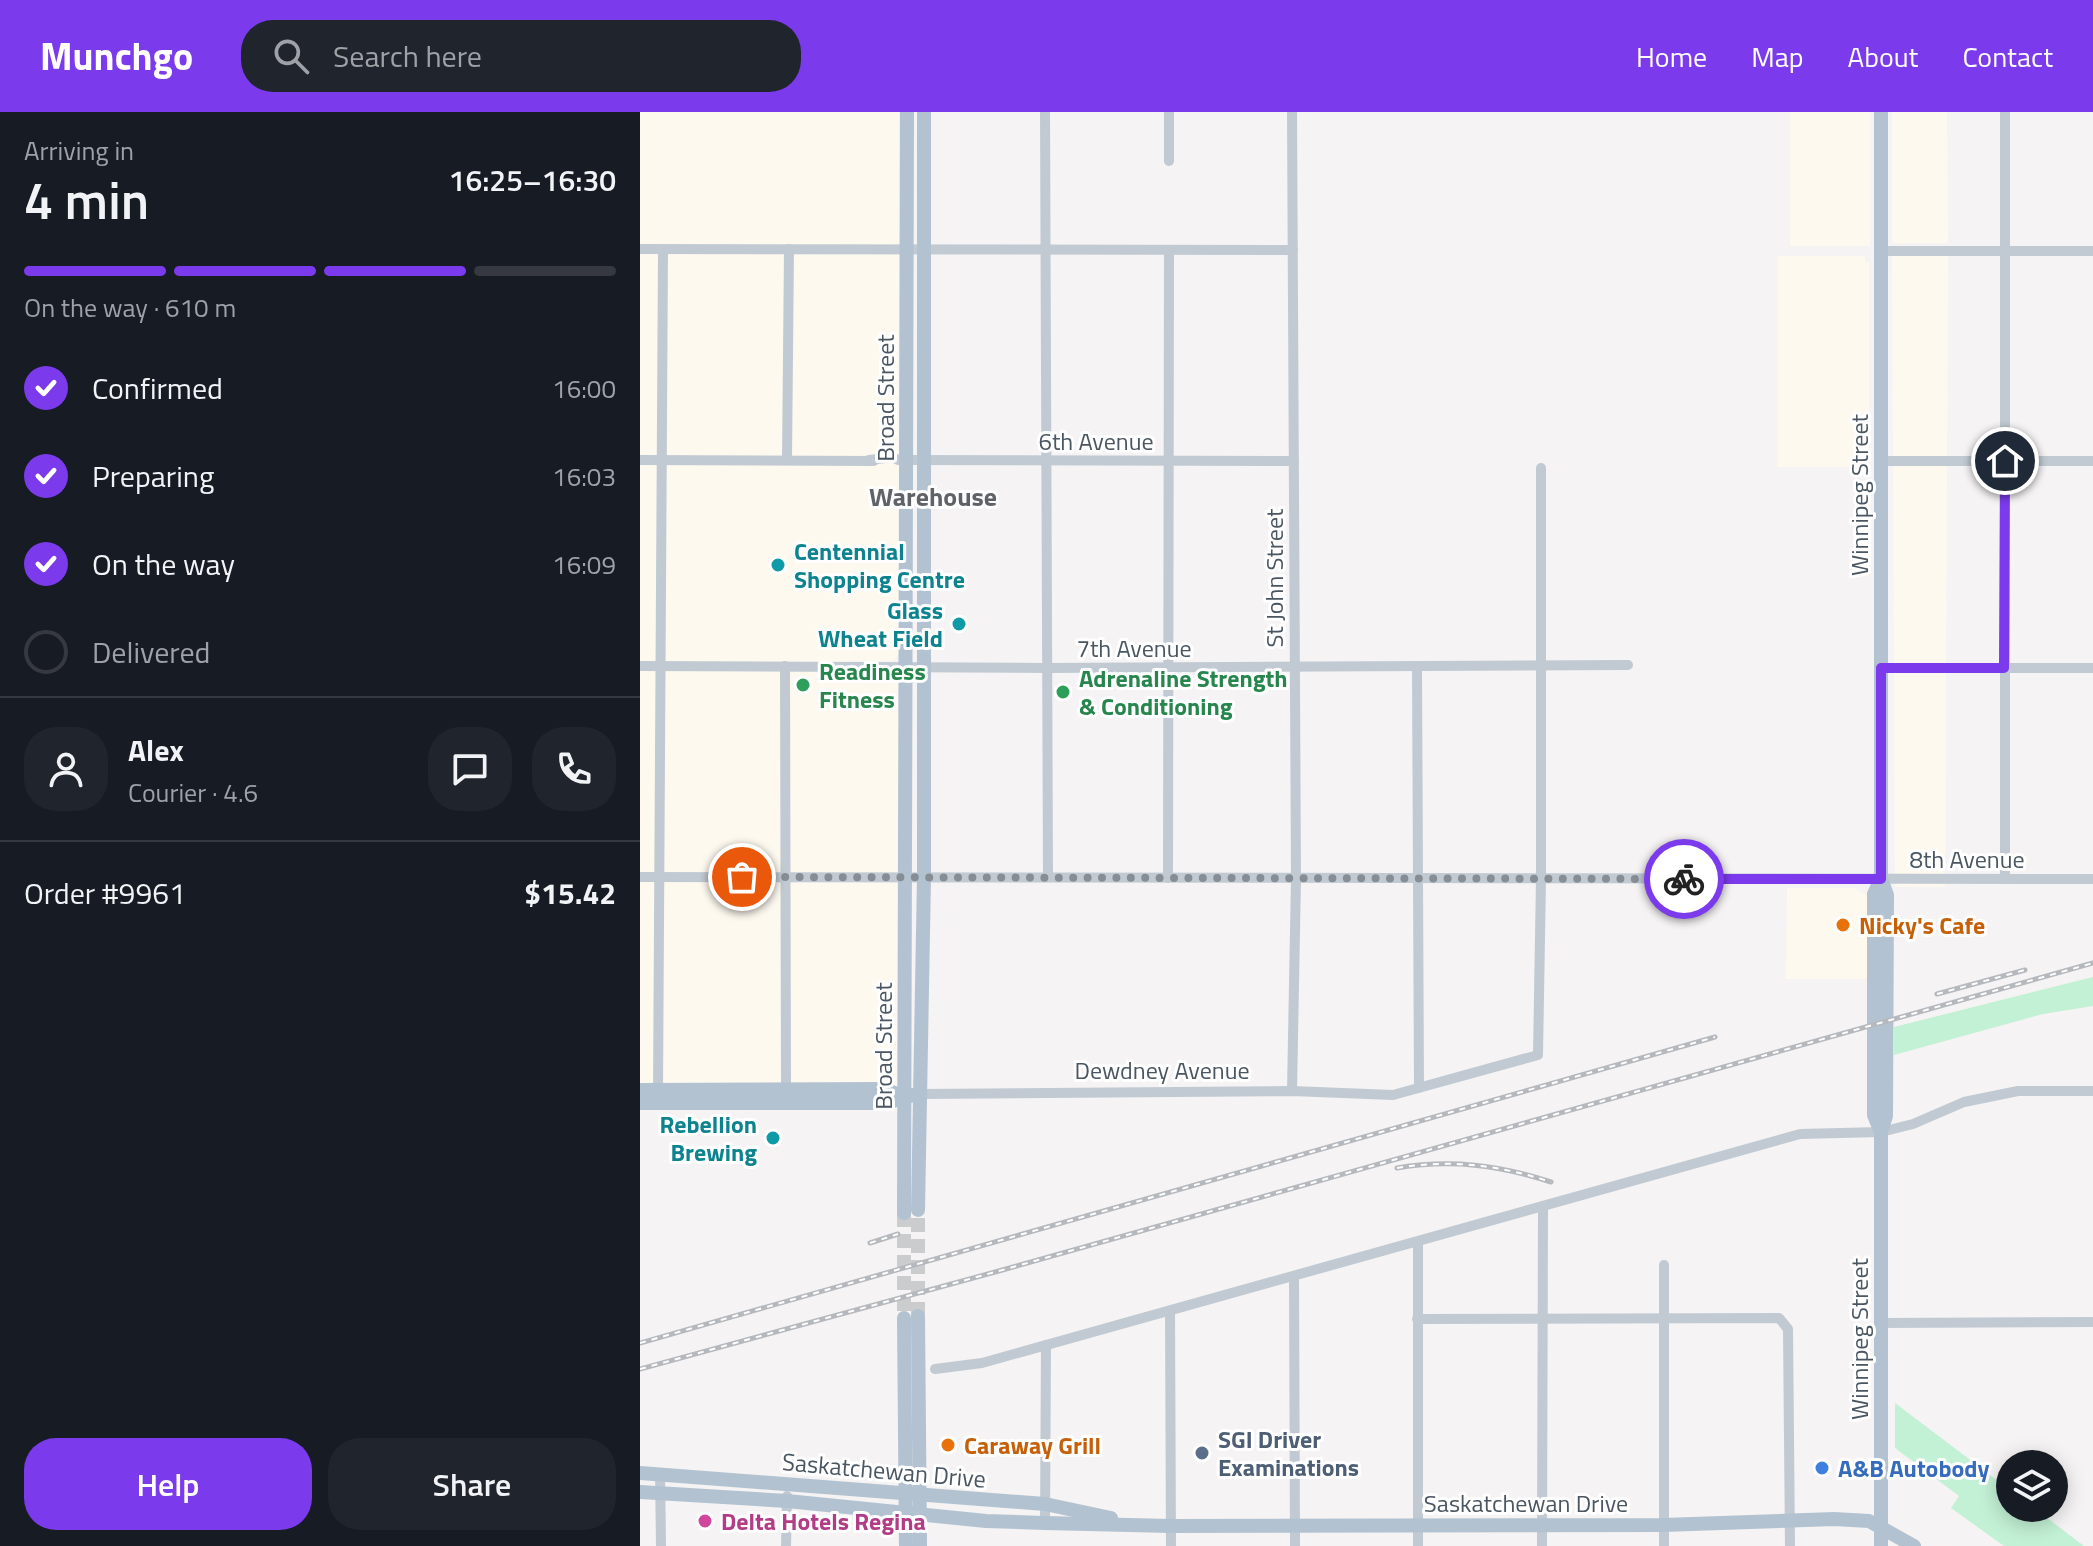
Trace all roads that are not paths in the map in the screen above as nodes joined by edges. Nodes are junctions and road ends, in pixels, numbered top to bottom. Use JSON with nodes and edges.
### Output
{"nodes":[{"id":1,"x":907,"y":112,"type":"edge"},
{"id":2,"x":924,"y":112,"type":"edge"},
{"id":3,"x":1045,"y":112,"type":"edge"},
{"id":4,"x":1169,"y":112,"type":"edge"},
{"id":5,"x":1292,"y":112,"type":"edge"},
{"id":6,"x":1881,"y":112,"type":"edge"},
{"id":7,"x":2005,"y":112,"type":"edge"},
{"id":8,"x":1169,"y":161,"type":"dead end"},
{"id":9,"x":640,"y":249,"type":"edge"},
{"id":10,"x":789,"y":249,"type":"junction"},
{"id":11,"x":663,"y":250,"type":"junction"},
{"id":12,"x":907,"y":250,"type":"junction"},
{"id":13,"x":1169,"y":250,"type":"junction"},
{"id":14,"x":1293,"y":250,"type":"junction"},
{"id":15,"x":2004,"y":250,"type":"junction"},
{"id":16,"x":924,"y":251,"type":"junction"},
{"id":17,"x":1045,"y":251,"type":"junction"},
{"id":18,"x":1880,"y":251,"type":"junction"},
{"id":19,"x":2093,"y":251,"type":"edge"},
{"id":20,"x":640,"y":460,"type":"edge"},
{"id":21,"x":660,"y":460,"type":"junction"},
{"id":22,"x":787,"y":460,"type":"junction"},
{"id":23,"x":909,"y":460,"type":"junction"},
{"id":24,"x":1045,"y":461,"type":"junction"},
{"id":25,"x":1170,"y":461,"type":"junction"},
{"id":26,"x":1294,"y":461,"type":"junction"},
{"id":27,"x":1881,"y":461,"type":"junction"},
{"id":28,"x":2005,"y":461,"type":"junction"},
{"id":29,"x":2093,"y":461,"type":"edge"},
{"id":30,"x":1541,"y":468,"type":"dead end"},
{"id":31,"x":1628,"y":665,"type":"dead end"},
{"id":32,"x":640,"y":666,"type":"edge"},
{"id":33,"x":660,"y":666,"type":"junction"},
{"id":34,"x":785,"y":666,"type":"junction"},
{"id":35,"x":923,"y":667,"type":"junction"},
{"id":36,"x":1417,"y":667,"type":"junction"},
{"id":37,"x":1541,"y":667,"type":"junction"},
{"id":38,"x":906,"y":668,"type":"junction"},
{"id":39,"x":1047,"y":668,"type":"junction"},
{"id":40,"x":1168,"y":668,"type":"junction"},
{"id":41,"x":1295,"y":668,"type":"junction"},
{"id":42,"x":1881,"y":668,"type":"junction"},
{"id":43,"x":2004,"y":668,"type":"junction"},
{"id":44,"x":2093,"y":668,"type":"edge"},
{"id":45,"x":640,"y":877,"type":"edge"},
{"id":46,"x":661,"y":877,"type":"junction"},
{"id":47,"x":786,"y":877,"type":"junction"},
{"id":48,"x":905,"y":877,"type":"junction"},
{"id":49,"x":924,"y":877,"type":"junction"},
{"id":50,"x":1048,"y":877,"type":"junction"},
{"id":51,"x":1168,"y":878,"type":"junction"},
{"id":52,"x":1296,"y":878,"type":"junction"},
{"id":53,"x":1417,"y":878,"type":"junction"},
{"id":54,"x":1541,"y":878,"type":"junction"},
{"id":55,"x":1881,"y":879,"type":"junction"},
{"id":56,"x":2005,"y":879,"type":"junction"},
{"id":57,"x":2093,"y":879,"type":"edge"},
{"id":58,"x":1419,"y":1088,"type":"junction"},
{"id":59,"x":786,"y":1089,"type":"junction"},
{"id":60,"x":640,"y":1090,"type":"edge"},
{"id":61,"x":1292,"y":1091,"type":"junction"},
{"id":62,"x":2093,"y":1091,"type":"edge"},
{"id":63,"x":921,"y":1094,"type":"junction"},
{"id":64,"x":658,"y":1097,"type":"junction"},
{"id":65,"x":905,"y":1097,"type":"junction"},
{"id":66,"x":640,"y":1103,"type":"edge"},
{"id":67,"x":1881,"y":1132,"type":"junction"},
{"id":68,"x":1543,"y":1206,"type":"junction"},
{"id":69,"x":1418,"y":1242,"type":"junction"},
{"id":70,"x":1664,"y":1265,"type":"dead end"},
{"id":71,"x":1294,"y":1277,"type":"junction"},
{"id":72,"x":1170,"y":1311,"type":"junction"},
{"id":73,"x":1541,"y":1318,"type":"junction"},
{"id":74,"x":1665,"y":1318,"type":"junction"},
{"id":75,"x":1417,"y":1319,"type":"junction"},
{"id":76,"x":2093,"y":1322,"type":"edge"},
{"id":77,"x":1881,"y":1323,"type":"junction"},
{"id":78,"x":1046,"y":1345,"type":"junction"},
{"id":79,"x":935,"y":1369,"type":"dead end"},
{"id":80,"x":640,"y":1473,"type":"edge"},
{"id":81,"x":660,"y":1473,"type":"junction"},
{"id":82,"x":787,"y":1484,"type":"junction"},
{"id":83,"x":640,"y":1492,"type":"edge"},
{"id":84,"x":660,"y":1493,"type":"junction"},
{"id":85,"x":905,"y":1494,"type":"junction"},
{"id":86,"x":920,"y":1496,"type":"junction"},
{"id":87,"x":787,"y":1501,"type":"junction"},
{"id":88,"x":1045,"y":1504,"type":"junction"},
{"id":89,"x":913,"y":1513,"type":"junction"},
{"id":90,"x":1790,"y":1520,"type":"junction"},
{"id":91,"x":1045,"y":1523,"type":"junction"},
{"id":92,"x":1542,"y":1524,"type":"junction"},
{"id":93,"x":1418,"y":1525,"type":"junction"},
{"id":94,"x":1663,"y":1525,"type":"junction"},
{"id":95,"x":1881,"y":1525,"type":"junction"},
{"id":96,"x":1171,"y":1526,"type":"junction"},
{"id":97,"x":1295,"y":1526,"type":"junction"},
{"id":98,"x":661,"y":1546,"type":"edge"},
{"id":99,"x":786,"y":1546,"type":"edge"},
{"id":100,"x":906,"y":1546,"type":"edge"},
{"id":101,"x":920,"y":1546,"type":"edge"},
{"id":102,"x":1171,"y":1546,"type":"edge"},
{"id":103,"x":1295,"y":1546,"type":"edge"},
{"id":104,"x":1418,"y":1546,"type":"edge"},
{"id":105,"x":1542,"y":1546,"type":"edge"},
{"id":106,"x":1664,"y":1546,"type":"edge"},
{"id":107,"x":1790,"y":1546,"type":"edge"},
{"id":108,"x":1881,"y":1546,"type":"edge"},
{"id":109,"x":1914,"y":1546,"type":"edge"}],
"edges":[{"from":1,"to":12,"type":"main road","name":"Broad Street"},
{"from":2,"to":16,"type":"main road","name":"Broad Street"},
{"from":3,"to":17,"type":"street"},
{"from":4,"to":8,"type":"street"},
{"from":5,"to":14,"type":"street","name":"St John Street"},
{"from":6,"to":18,"type":"main road","name":"Winnipeg Street"},
{"from":7,"to":15,"type":"street"},
{"from":9,"to":11,"type":"street"},
{"from":10,"to":11,"type":"street"},
{"from":10,"to":12,"type":"street"},
{"from":10,"to":22,"type":"street"},
{"from":11,"to":21,"type":"street"},
{"from":12,"to":16,"type":"street"},
{"from":12,"to":23,"type":"main road","name":"Broad Street"},
{"from":13,"to":14,"type":"street"},
{"from":13,"to":17,"type":"street"},
{"from":13,"to":25,"type":"street"},
{"from":14,"to":26,"type":"street","name":"St John Street"},
{"from":15,"to":18,"type":"street"},
{"from":15,"to":19,"type":"street"},
{"from":15,"to":28,"type":"street"},
{"from":16,"to":17,"type":"street"},
{"from":16,"to":23,"type":"main road","name":"Broad Street"},
{"from":17,"to":24,"type":"street"},
{"from":18,"to":27,"type":"main road","name":"Winnipeg Street"},
{"from":20,"to":21,"type":"street","name":"6th Avenue"},
{"from":21,"to":22,"type":"street","name":"6th Avenue"},
{"from":21,"to":33,"type":"street"},
{"from":22,"to":23,"type":"street","name":"6th Avenue"},
{"from":23,"to":24,"type":"street","name":"6th Avenue"},
{"from":23,"to":35,"type":"main road","name":"Broad Street"},
{"from":23,"to":38,"type":"main road","name":"Broad Street"},
{"from":24,"to":25,"type":"street","name":"6th Avenue"},
{"from":24,"to":39,"type":"street"},
{"from":25,"to":26,"type":"street","name":"6th Avenue"},
{"from":25,"to":40,"type":"street"},
{"from":26,"to":41,"type":"street","name":"St John Street"},
{"from":27,"to":28,"type":"street"},
{"from":27,"to":42,"type":"main road","name":"Winnipeg Street"},
{"from":28,"to":29,"type":"street"},
{"from":28,"to":43,"type":"street"},
{"from":30,"to":37,"type":"street"},
{"from":31,"to":37,"type":"street","name":"7th Avenue"},
{"from":32,"to":33,"type":"street","name":"7th Avenue"},
{"from":33,"to":34,"type":"street","name":"7th Avenue"},
{"from":33,"to":46,"type":"street"},
{"from":34,"to":38,"type":"street","name":"7th Avenue"},
{"from":34,"to":47,"type":"street"},
{"from":35,"to":38,"type":"street","name":"7th Avenue"},
{"from":35,"to":39,"type":"street","name":"7th Avenue"},
{"from":35,"to":49,"type":"main road","name":"Broad Street"},
{"from":36,"to":37,"type":"street","name":"7th Avenue"},
{"from":36,"to":41,"type":"street","name":"7th Avenue"},
{"from":36,"to":53,"type":"street"},
{"from":37,"to":54,"type":"street"},
{"from":38,"to":48,"type":"main road","name":"Broad Street"},
{"from":39,"to":40,"type":"street","name":"7th Avenue"},
{"from":39,"to":50,"type":"street"},
{"from":40,"to":41,"type":"street","name":"7th Avenue"},
{"from":40,"to":51,"type":"street"},
{"from":41,"to":52,"type":"street","name":"St John Street"},
{"from":42,"to":43,"type":"street"},
{"from":42,"to":55,"type":"main road","name":"Winnipeg Street"},
{"from":43,"to":44,"type":"street"},
{"from":43,"to":56,"type":"street"},
{"from":45,"to":46,"type":"street","name":"8th Avenue"},
{"from":46,"to":47,"type":"street","name":"8th Avenue"},
{"from":46,"to":64,"type":"street"},
{"from":47,"to":48,"type":"street","name":"8th Avenue"},
{"from":47,"to":59,"type":"street"},
{"from":48,"to":49,"type":"street","name":"8th Avenue"},
{"from":48,"to":65,"type":"main road","name":"Broad Street"},
{"from":49,"to":50,"type":"street","name":"8th Avenue"},
{"from":49,"to":63,"type":"main road","name":"Broad Street"},
{"from":50,"to":51,"type":"street","name":"8th Avenue"},
{"from":51,"to":52,"type":"street","name":"8th Avenue"},
{"from":52,"to":53,"type":"street","name":"8th Avenue"},
{"from":52,"to":61,"type":"street","name":"St John Street"},
{"from":53,"to":54,"type":"street","name":"8th Avenue"},
{"from":53,"to":58,"type":"street"},
{"from":54,"to":55,"type":"street","name":"8th Avenue"},
{"from":54,"to":58,"type":"street","name":"Dewdney Avenue"},
{"from":55,"to":56,"type":"street","name":"8th Avenue"},
{"from":55,"to":67,"type":"main road","name":"Winnipeg Street"},
{"from":56,"to":57,"type":"street","name":"8th Avenue"},
{"from":58,"to":61,"type":"street","name":"Dewdney Avenue"},
{"from":59,"to":64,"type":"main road","name":"Dewdney Avenue"},
{"from":59,"to":65,"type":"main road","name":"Dewdney Avenue"},
{"from":60,"to":64,"type":"main road","name":"Dewdney Avenue"},
{"from":61,"to":63,"type":"street","name":"Dewdney Avenue"},
{"from":62,"to":67,"type":"street"},
{"from":63,"to":65,"type":"main road","name":"Dewdney Avenue"},
{"from":63,"to":65,"type":"main road","name":"Broad Street"},
{"from":64,"to":65,"type":"main road","name":"Dewdney Avenue"},
{"from":64,"to":66,"type":"main road","name":"Dewdney Avenue"},
{"from":67,"to":68,"type":"street"},
{"from":67,"to":77,"type":"main road","name":"Winnipeg Street"},
{"from":68,"to":69,"type":"street"},
{"from":68,"to":73,"type":"street"},
{"from":69,"to":71,"type":"street"},
{"from":69,"to":75,"type":"street"},
{"from":70,"to":74,"type":"street"},
{"from":71,"to":72,"type":"street"},
{"from":71,"to":97,"type":"street"},
{"from":72,"to":78,"type":"street"},
{"from":72,"to":96,"type":"street"},
{"from":73,"to":74,"type":"street"},
{"from":73,"to":75,"type":"street"},
{"from":73,"to":92,"type":"street"},
{"from":74,"to":90,"type":"street"},
{"from":74,"to":94,"type":"street"},
{"from":75,"to":93,"type":"street"},
{"from":76,"to":77,"type":"street"},
{"from":77,"to":95,"type":"main road","name":"Winnipeg Street"},
{"from":78,"to":79,"type":"street"},
{"from":78,"to":88,"type":"street"},
{"from":80,"to":81,"type":"main road","name":"Saskatchewan Drive"},
{"from":81,"to":82,"type":"main road","name":"Saskatchewan Drive"},
{"from":81,"to":84,"type":"street"},
{"from":82,"to":85,"type":"main road","name":"Saskatchewan Drive"},
{"from":82,"to":87,"type":"street"},
{"from":83,"to":84,"type":"main road","name":"Saskatchewan Drive"},
{"from":84,"to":87,"type":"main road","name":"Saskatchewan Drive"},
{"from":84,"to":98,"type":"street"},
{"from":85,"to":86,"type":"main road","name":"Saskatchewan Drive"},
{"from":85,"to":86,"type":"main road"},
{"from":85,"to":89,"type":"main road"},
{"from":86,"to":88,"type":"main road","name":"Saskatchewan Drive"},
{"from":86,"to":89,"type":"main road"},
{"from":87,"to":89,"type":"main road","name":"Saskatchewan Drive"},
{"from":87,"to":99,"type":"street"},
{"from":88,"to":91,"type":"street"},
{"from":88,"to":96,"type":"main road","name":"Saskatchewan Drive"},
{"from":89,"to":91,"type":"main road","name":"Saskatchewan Drive"},
{"from":89,"to":100,"type":"main road"},
{"from":89,"to":101,"type":"main road"},
{"from":90,"to":94,"type":"main road","name":"Saskatchewan Drive"},
{"from":90,"to":95,"type":"main road","name":"Saskatchewan Drive"},
{"from":90,"to":107,"type":"street"},
{"from":91,"to":96,"type":"main road","name":"Saskatchewan Drive"},
{"from":92,"to":93,"type":"main road","name":"Saskatchewan Drive"},
{"from":92,"to":94,"type":"main road","name":"Saskatchewan Drive"},
{"from":92,"to":105,"type":"street"},
{"from":93,"to":97,"type":"main road","name":"Saskatchewan Drive"},
{"from":93,"to":104,"type":"street"},
{"from":94,"to":106,"type":"street"},
{"from":95,"to":108,"type":"main road","name":"Winnipeg Street"},
{"from":95,"to":109,"type":"main road"},
{"from":96,"to":97,"type":"main road","name":"Saskatchewan Drive"},
{"from":96,"to":102,"type":"street"},
{"from":97,"to":103,"type":"street"}]}
